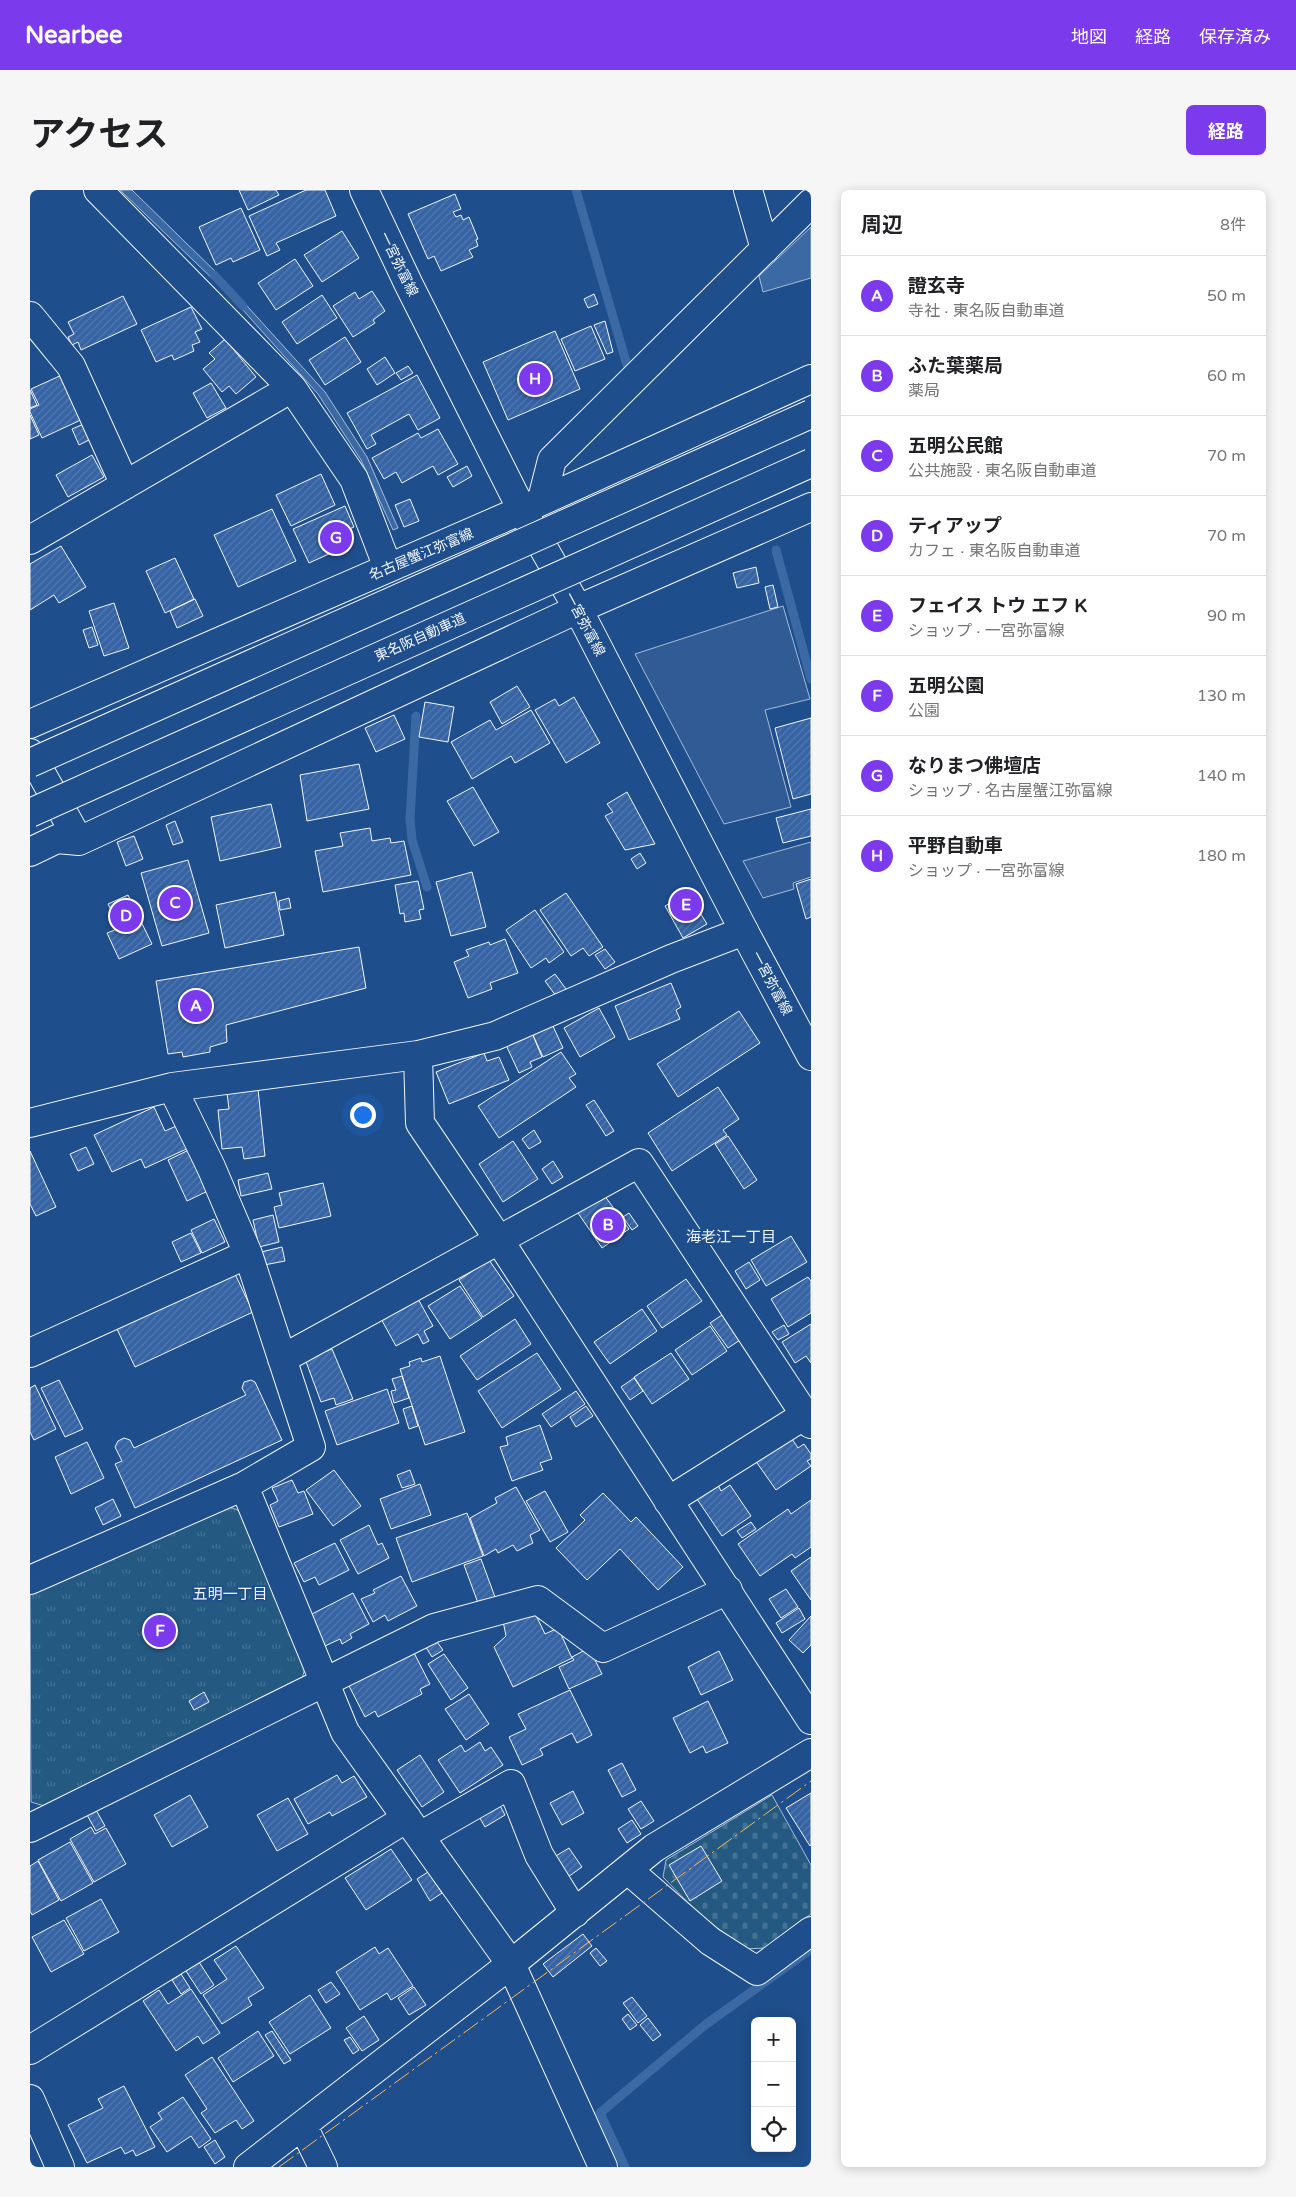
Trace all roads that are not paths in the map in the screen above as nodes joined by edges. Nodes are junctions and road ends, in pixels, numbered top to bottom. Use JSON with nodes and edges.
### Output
{"nodes":[{"id":1,"x":98,"y":190,"type":"edge"},
{"id":2,"x":364,"y":190,"type":"edge"},
{"id":3,"x":748,"y":190,"type":"edge"},
{"id":4,"x":811,"y":203,"type":"edge"},
{"id":5,"x":765,"y":249,"type":"junction"},
{"id":6,"x":30,"y":316,"type":"edge"},
{"id":7,"x":811,"y":378,"type":"edge"},
{"id":8,"x":292,"y":388,"type":"junction"},
{"id":9,"x":811,"y":414,"type":"edge"},
{"id":10,"x":811,"y":463,"type":"edge"},
{"id":11,"x":126,"y":484,"type":"junction"},
{"id":12,"x":532,"y":505,"type":"junction"},
{"id":13,"x":811,"y":507,"type":"edge"},
{"id":14,"x":30,"y":540,"type":"edge"},
{"id":15,"x":388,"y":568,"type":"junction"},
{"id":16,"x":578,"y":609,"type":"junction"},
{"id":17,"x":30,"y":724,"type":"edge"},
{"id":18,"x":30,"y":753,"type":"edge"},
{"id":19,"x":30,"y":763,"type":"edge"},
{"id":20,"x":30,"y":813,"type":"edge"},
{"id":21,"x":78,"y":841,"type":"junction"},
{"id":22,"x":30,"y":852,"type":"edge"},
{"id":23,"x":744,"y":931,"type":"junction"},
{"id":24,"x":418,"y":1055,"type":"junction"},
{"id":25,"x":811,"y":1056,"type":"edge"},
{"id":26,"x":172,"y":1087,"type":"junction"},
{"id":27,"x":30,"y":1123,"type":"edge"},
{"id":28,"x":499,"y":1240,"type":"junction"},
{"id":29,"x":248,"y":1254,"type":"junction"},
{"id":30,"x":30,"y":1353,"type":"edge"},
{"id":31,"x":282,"y":1359,"type":"junction"},
{"id":32,"x":808,"y":1419,"type":"edge"},
{"id":33,"x":244,"y":1486,"type":"junction"},
{"id":34,"x":668,"y":1501,"type":"junction"},
{"id":35,"x":30,"y":1580,"type":"edge"},
{"id":36,"x":728,"y":1590,"type":"junction"},
{"id":37,"x":325,"y":1684,"type":"junction"},
{"id":38,"x":811,"y":1720,"type":"edge"},
{"id":39,"x":811,"y":1753,"type":"edge"},
{"id":40,"x":413,"y":1827,"type":"junction"},
{"id":41,"x":30,"y":1828,"type":"edge"},
{"id":42,"x":628,"y":1870,"type":"junction"},
{"id":43,"x":575,"y":1913,"type":"junction"},
{"id":44,"x":811,"y":1930,"type":"edge"},
{"id":45,"x":511,"y":1964,"type":"junction"},
{"id":46,"x":30,"y":2050,"type":"edge"},
{"id":47,"x":30,"y":2099,"type":"edge"},
{"id":48,"x":303,"y":2126,"type":"junction"},
{"id":49,"x":60,"y":2167,"type":"edge"},
{"id":50,"x":248,"y":2167,"type":"edge"},
{"id":51,"x":323,"y":2167,"type":"edge"},
{"id":52,"x":603,"y":2167,"type":"edge"}],
"edges":[{"from":1,"to":8,"type":"main road"},
{"from":2,"to":12,"type":"main road","name":"一宮弥富線"},
{"from":3,"to":5,"type":"main road"},
{"from":4,"to":5,"type":"main road"},
{"from":5,"to":12,"type":"main road"},
{"from":6,"to":11,"type":"main road"},
{"from":7,"to":12,"type":"main road","name":"名古屋蟹江弥富線"},
{"from":8,"to":11,"type":"main road"},
{"from":8,"to":15,"type":"main road"},
{"from":9,"to":19,"type":"main road","bridge":true},
{"from":10,"to":20,"type":"main road","name":"東名阪自動車道","bridge":true},
{"from":11,"to":14,"type":"main road"},
{"from":12,"to":15,"type":"main road","name":"名古屋蟹江弥富線"},
{"from":12,"to":16,"type":"main road","name":"一宮弥富線"},
{"from":13,"to":16,"type":"main road"},
{"from":15,"to":17,"type":"main road","name":"名古屋蟹江弥富線"},
{"from":16,"to":21,"type":"main road"},
{"from":16,"to":23,"type":"main road","name":"一宮弥富線"},
{"from":18,"to":21,"type":"main road"},
{"from":21,"to":22,"type":"main road"},
{"from":23,"to":24,"type":"main road"},
{"from":23,"to":25,"type":"main road","name":"一宮弥富線"},
{"from":24,"to":26,"type":"main road"},
{"from":24,"to":28,"type":"main road"},
{"from":26,"to":27,"type":"main road"},
{"from":26,"to":29,"type":"main road"},
{"from":28,"to":31,"type":"main road"},
{"from":28,"to":32,"type":"main road"},
{"from":28,"to":34,"type":"main road"},
{"from":29,"to":30,"type":"main road"},
{"from":29,"to":31,"type":"main road"},
{"from":31,"to":33,"type":"main road"},
{"from":32,"to":34,"type":"main road"},
{"from":33,"to":35,"type":"main road"},
{"from":33,"to":37,"type":"main road"},
{"from":34,"to":36,"type":"main road"},
{"from":36,"to":37,"type":"main road"},
{"from":36,"to":38,"type":"main road"},
{"from":37,"to":40,"type":"main road"},
{"from":37,"to":41,"type":"main road"},
{"from":39,"to":42,"type":"main road"},
{"from":40,"to":43,"type":"main road"},
{"from":40,"to":45,"type":"main road"},
{"from":40,"to":46,"type":"main road"},
{"from":42,"to":43,"type":"main road"},
{"from":42,"to":44,"type":"main road"},
{"from":43,"to":45,"type":"main road"},
{"from":45,"to":48,"type":"main road"},
{"from":45,"to":52,"type":"main road"},
{"from":47,"to":49,"type":"main road"},
{"from":48,"to":50,"type":"main road"},
{"from":48,"to":51,"type":"main road"}]}
